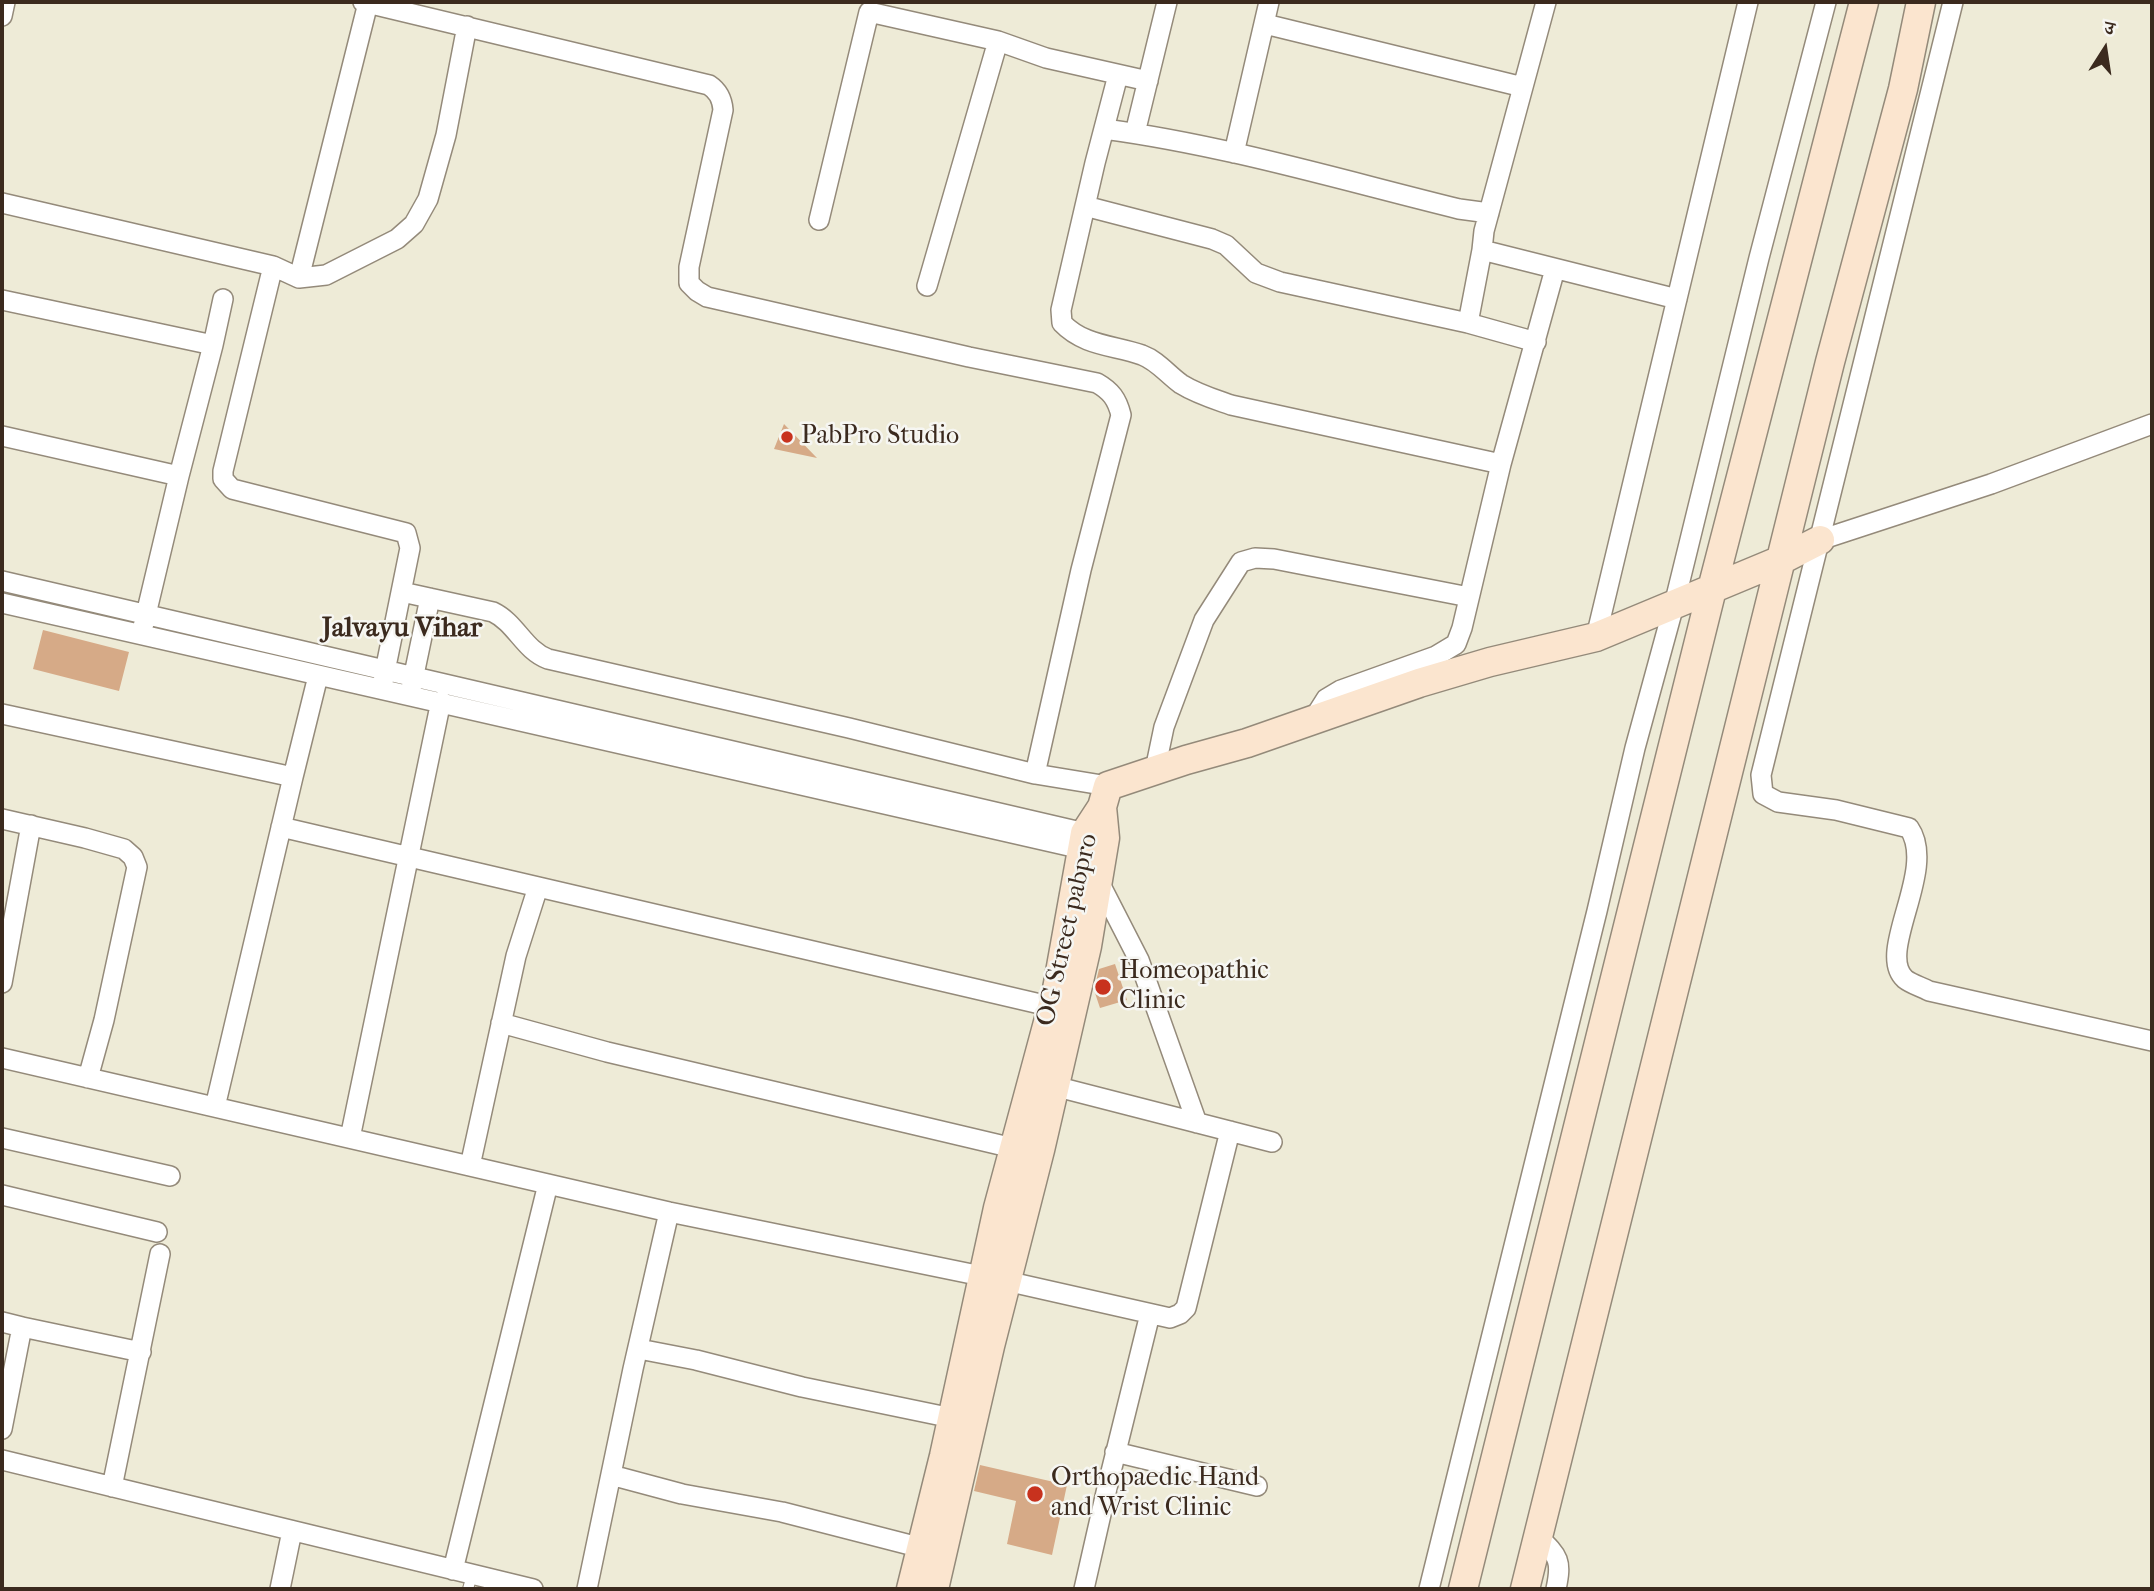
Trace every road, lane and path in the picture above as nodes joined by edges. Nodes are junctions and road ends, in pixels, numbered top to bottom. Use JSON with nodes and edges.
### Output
{"nodes":[{"id":1,"x":5,"y":2,"type":"edge"},
{"id":2,"x":366,"y":2,"type":"edge"},
{"id":3,"x":1167,"y":2,"type":"edge"},
{"id":4,"x":1269,"y":2,"type":"edge"},
{"id":5,"x":1546,"y":2,"type":"edge"},
{"id":6,"x":1748,"y":2,"type":"edge"},
{"id":7,"x":1826,"y":2,"type":"edge"},
{"id":8,"x":1864,"y":2,"type":"edge"},
{"id":9,"x":1921,"y":2,"type":"edge"},
{"id":10,"x":1953,"y":2,"type":"edge"},
{"id":11,"x":867,"y":7,"type":"edge"},
{"id":12,"x":2,"y":16,"type":"edge"},
{"id":13,"x":1265,"y":24,"type":"junction"},
{"id":14,"x":467,"y":26,"type":"junction"},
{"id":15,"x":998,"y":41,"type":"junction"},
{"id":16,"x":1118,"y":75,"type":"junction"},
{"id":17,"x":1148,"y":81,"type":"junction"},
{"id":18,"x":1523,"y":87,"type":"junction"},
{"id":19,"x":1104,"y":129,"type":"junction"},
{"id":20,"x":1135,"y":133,"type":"junction"},
{"id":21,"x":1234,"y":153,"type":"junction"},
{"id":22,"x":2,"y":203,"type":"edge"},
{"id":23,"x":1085,"y":206,"type":"junction"},
{"id":24,"x":1489,"y":213,"type":"junction"},
{"id":25,"x":819,"y":220,"type":"dead end"},
{"id":26,"x":1482,"y":250,"type":"junction"},
{"id":27,"x":273,"y":265,"type":"junction"},
{"id":28,"x":1555,"y":269,"type":"junction"},
{"id":29,"x":299,"y":278,"type":"junction"},
{"id":30,"x":927,"y":286,"type":"dead end"},
{"id":31,"x":223,"y":299,"type":"dead end"},
{"id":32,"x":1677,"y":299,"type":"junction"},
{"id":33,"x":2,"y":300,"type":"edge"},
{"id":34,"x":1468,"y":323,"type":"junction"},
{"id":35,"x":1536,"y":342,"type":"junction"},
{"id":36,"x":213,"y":345,"type":"junction"},
{"id":37,"x":2152,"y":424,"type":"edge"},
{"id":38,"x":2,"y":436,"type":"edge"},
{"id":39,"x":1501,"y":464,"type":"junction"},
{"id":40,"x":178,"y":476,"type":"junction"},
{"id":41,"x":1820,"y":540,"type":"junction"},
{"id":42,"x":1781,"y":560,"type":"junction"},
{"id":43,"x":2,"y":580,"type":"edge"},
{"id":44,"x":1712,"y":589,"type":"junction"},
{"id":45,"x":402,"y":592,"type":"junction"},
{"id":46,"x":1469,"y":597,"type":"junction"},
{"id":47,"x":430,"y":598,"type":"junction"},
{"id":48,"x":2,"y":603,"type":"edge"},
{"id":49,"x":1674,"y":605,"type":"junction"},
{"id":50,"x":146,"y":615,"type":"junction"},
{"id":51,"x":142,"y":635,"type":"junction"},
{"id":52,"x":1596,"y":636,"type":"junction"},
{"id":53,"x":318,"y":676,"type":"junction"},
{"id":54,"x":383,"y":679,"type":"junction"},
{"id":55,"x":411,"y":686,"type":"junction"},
{"id":56,"x":441,"y":702,"type":"junction"},
{"id":57,"x":2,"y":714,"type":"edge"},
{"id":58,"x":1314,"y":718,"type":"junction"},
{"id":59,"x":1155,"y":770,"type":"junction"},
{"id":60,"x":1035,"y":774,"type":"junction"},
{"id":61,"x":293,"y":777,"type":"junction"},
{"id":62,"x":1105,"y":796,"type":"junction"},
{"id":63,"x":2,"y":819,"type":"edge"},
{"id":64,"x":31,"y":825,"type":"junction"},
{"id":65,"x":281,"y":827,"type":"junction"},
{"id":66,"x":1094,"y":844,"type":"junction"},
{"id":67,"x":409,"y":857,"type":"junction"},
{"id":68,"x":1099,"y":882,"type":"junction"},
{"id":69,"x":538,"y":887,"type":"junction"},
{"id":70,"x":2,"y":983,"type":"edge"},
{"id":71,"x":1052,"y":1006,"type":"junction"},
{"id":72,"x":501,"y":1023,"type":"junction"},
{"id":73,"x":2152,"y":1041,"type":"edge"},
{"id":74,"x":2,"y":1058,"type":"edge"},
{"id":75,"x":88,"y":1078,"type":"junction"},
{"id":76,"x":1054,"y":1086,"type":"junction"},
{"id":77,"x":215,"y":1107,"type":"junction"},
{"id":78,"x":1197,"y":1123,"type":"junction"},
{"id":79,"x":1230,"y":1131,"type":"junction"},
{"id":80,"x":2,"y":1138,"type":"edge"},
{"id":81,"x":350,"y":1138,"type":"junction"},
{"id":82,"x":1272,"y":1142,"type":"dead end"},
{"id":83,"x":1013,"y":1148,"type":"junction"},
{"id":84,"x":470,"y":1166,"type":"junction"},
{"id":85,"x":170,"y":1176,"type":"dead end"},
{"id":86,"x":548,"y":1184,"type":"junction"},
{"id":87,"x":2,"y":1195,"type":"edge"},
{"id":88,"x":669,"y":1212,"type":"junction"},
{"id":89,"x":157,"y":1232,"type":"dead end"},
{"id":90,"x":160,"y":1254,"type":"dead end"},
{"id":91,"x":995,"y":1279,"type":"junction"},
{"id":92,"x":1150,"y":1314,"type":"junction"},
{"id":93,"x":2,"y":1322,"type":"edge"},
{"id":94,"x":22,"y":1326,"type":"junction"},
{"id":95,"x":639,"y":1349,"type":"junction"},
{"id":96,"x":141,"y":1352,"type":"junction"},
{"id":97,"x":952,"y":1418,"type":"junction"},
{"id":98,"x":2,"y":1429,"type":"edge"},
{"id":99,"x":1115,"y":1452,"type":"junction"},
{"id":100,"x":2,"y":1460,"type":"edge"},
{"id":101,"x":611,"y":1475,"type":"junction"},
{"id":102,"x":1257,"y":1486,"type":"dead end"},
{"id":103,"x":112,"y":1487,"type":"junction"},
{"id":104,"x":292,"y":1531,"type":"junction"},
{"id":105,"x":1538,"y":1537,"type":"junction"},
{"id":106,"x":922,"y":1548,"type":"junction"},
{"id":107,"x":465,"y":1578,"type":"edge"},
{"id":108,"x":280,"y":1589,"type":"edge"},
{"id":109,"x":533,"y":1589,"type":"edge"},
{"id":110,"x":587,"y":1589,"type":"edge"},
{"id":111,"x":911,"y":1589,"type":"edge"},
{"id":112,"x":934,"y":1589,"type":"edge"},
{"id":113,"x":1084,"y":1589,"type":"edge"},
{"id":114,"x":1429,"y":1589,"type":"edge"},
{"id":115,"x":1463,"y":1589,"type":"edge"},
{"id":116,"x":1525,"y":1589,"type":"edge"},
{"id":117,"x":1556,"y":1589,"type":"edge"}],
"edges":[{"from":1,"to":12,"type":"street"},
{"from":2,"to":14,"type":"street"},
{"from":2,"to":29,"type":"street"},
{"from":3,"to":17,"type":"street"},
{"from":4,"to":13,"type":"street"},
{"from":5,"to":18,"type":"street"},
{"from":6,"to":32,"type":"street"},
{"from":7,"to":49,"type":"street"},
{"from":8,"to":44,"type":"main road"},
{"from":9,"to":42,"type":"main road"},
{"from":10,"to":41,"type":"street"},
{"from":11,"to":15,"type":"street"},
{"from":11,"to":25,"type":"street"},
{"from":13,"to":18,"type":"street"},
{"from":13,"to":21,"type":"street"},
{"from":14,"to":29,"type":"street"},
{"from":14,"to":60,"type":"street"},
{"from":15,"to":16,"type":"street"},
{"from":15,"to":30,"type":"street"},
{"from":16,"to":17,"type":"street"},
{"from":16,"to":19,"type":"street"},
{"from":17,"to":20,"type":"street"},
{"from":18,"to":24,"type":"street"},
{"from":19,"to":20,"type":"street"},
{"from":19,"to":23,"type":"street"},
{"from":20,"to":21,"type":"street"},
{"from":21,"to":24,"type":"street"},
{"from":22,"to":27,"type":"street"},
{"from":23,"to":34,"type":"street"},
{"from":23,"to":39,"type":"street"},
{"from":24,"to":26,"type":"street"},
{"from":26,"to":28,"type":"street"},
{"from":26,"to":34,"type":"street"},
{"from":27,"to":29,"type":"street"},
{"from":27,"to":45,"type":"street"},
{"from":28,"to":32,"type":"street"},
{"from":28,"to":35,"type":"street"},
{"from":31,"to":36,"type":"street"},
{"from":32,"to":52,"type":"street"},
{"from":33,"to":36,"type":"street"},
{"from":34,"to":35,"type":"street"},
{"from":35,"to":39,"type":"street"},
{"from":36,"to":40,"type":"street"},
{"from":37,"to":41,"type":"street"},
{"from":38,"to":40,"type":"street"},
{"from":39,"to":46,"type":"street"},
{"from":40,"to":50,"type":"street"},
{"from":41,"to":42,"type":"main road"},
{"from":41,"to":73,"type":"street"},
{"from":42,"to":44,"type":"main road"},
{"from":42,"to":105,"type":"main road"},
{"from":43,"to":50,"type":"street"},
{"from":44,"to":49,"type":"main road"},
{"from":44,"to":115,"type":"main road"},
{"from":45,"to":47,"type":"street"},
{"from":45,"to":54,"type":"street"},
{"from":46,"to":58,"type":"street"},
{"from":46,"to":59,"type":"street"},
{"from":47,"to":55,"type":"street"},
{"from":47,"to":60,"type":"street"},
{"from":48,"to":51,"type":"street"},
{"from":49,"to":52,"type":"main road"},
{"from":49,"to":114,"type":"street"},
{"from":50,"to":51,"type":"street"},
{"from":50,"to":54,"type":"street"},
{"from":51,"to":53,"type":"street"},
{"from":52,"to":58,"type":"main road"},
{"from":53,"to":54,"type":"street"},
{"from":53,"to":61,"type":"street"},
{"from":54,"to":55,"type":"street"},
{"from":55,"to":56,"type":"street"},
{"from":55,"to":66,"type":"street"},
{"from":56,"to":66,"type":"street"},
{"from":56,"to":67,"type":"street"},
{"from":57,"to":61,"type":"street"},
{"from":58,"to":59,"type":"main road"},
{"from":59,"to":62,"type":"main road"},
{"from":60,"to":62,"type":"street"},
{"from":61,"to":65,"type":"street"},
{"from":62,"to":66,"type":"main road","name":"OG Street pabpro"},
{"from":63,"to":64,"type":"street"},
{"from":64,"to":70,"type":"street"},
{"from":64,"to":75,"type":"street"},
{"from":65,"to":67,"type":"street"},
{"from":65,"to":77,"type":"street"},
{"from":66,"to":68,"type":"main road","name":"OG Street pabpro"},
{"from":66,"to":71,"type":"main road","name":"OG Street pabpro"},
{"from":67,"to":69,"type":"street"},
{"from":67,"to":81,"type":"street"},
{"from":68,"to":76,"type":"main road","name":"OG Street pabpro"},
{"from":68,"to":78,"type":"street"},
{"from":69,"to":71,"type":"street"},
{"from":69,"to":72,"type":"street"},
{"from":71,"to":83,"type":"main road","name":"OG Street pabpro"},
{"from":72,"to":83,"type":"street"},
{"from":72,"to":84,"type":"street"},
{"from":74,"to":75,"type":"street"},
{"from":75,"to":77,"type":"street"},
{"from":76,"to":78,"type":"street"},
{"from":76,"to":91,"type":"main road","name":"OG Street pabpro"},
{"from":77,"to":81,"type":"street"},
{"from":78,"to":79,"type":"street"},
{"from":79,"to":82,"type":"street"},
{"from":79,"to":92,"type":"street"},
{"from":80,"to":85,"type":"street"},
{"from":81,"to":84,"type":"street"},
{"from":83,"to":91,"type":"main road","name":"OG Street pabpro"},
{"from":84,"to":86,"type":"street"},
{"from":86,"to":88,"type":"street"},
{"from":86,"to":107,"type":"street"},
{"from":87,"to":89,"type":"street"},
{"from":88,"to":91,"type":"street"},
{"from":88,"to":95,"type":"street"},
{"from":90,"to":96,"type":"street"},
{"from":91,"to":92,"type":"street"},
{"from":91,"to":97,"type":"main road","name":"OG Street pabpro"},
{"from":91,"to":112,"type":"main road","name":"OG Street pabpro"},
{"from":92,"to":99,"type":"street"},
{"from":93,"to":94,"type":"street"},
{"from":94,"to":96,"type":"street"},
{"from":94,"to":98,"type":"street"},
{"from":95,"to":97,"type":"street"},
{"from":95,"to":101,"type":"street"},
{"from":96,"to":103,"type":"street"},
{"from":97,"to":106,"type":"main road","name":"OG Street pabpro"},
{"from":99,"to":102,"type":"street"},
{"from":99,"to":113,"type":"street"},
{"from":100,"to":103,"type":"street"},
{"from":101,"to":106,"type":"street"},
{"from":101,"to":110,"type":"street"},
{"from":103,"to":104,"type":"street"},
{"from":104,"to":107,"type":"street"},
{"from":104,"to":108,"type":"street"},
{"from":105,"to":116,"type":"main road"},
{"from":105,"to":117,"type":"street"},
{"from":106,"to":111,"type":"main road","name":"OG Street pabpro"},
{"from":107,"to":109,"type":"street"}]}
